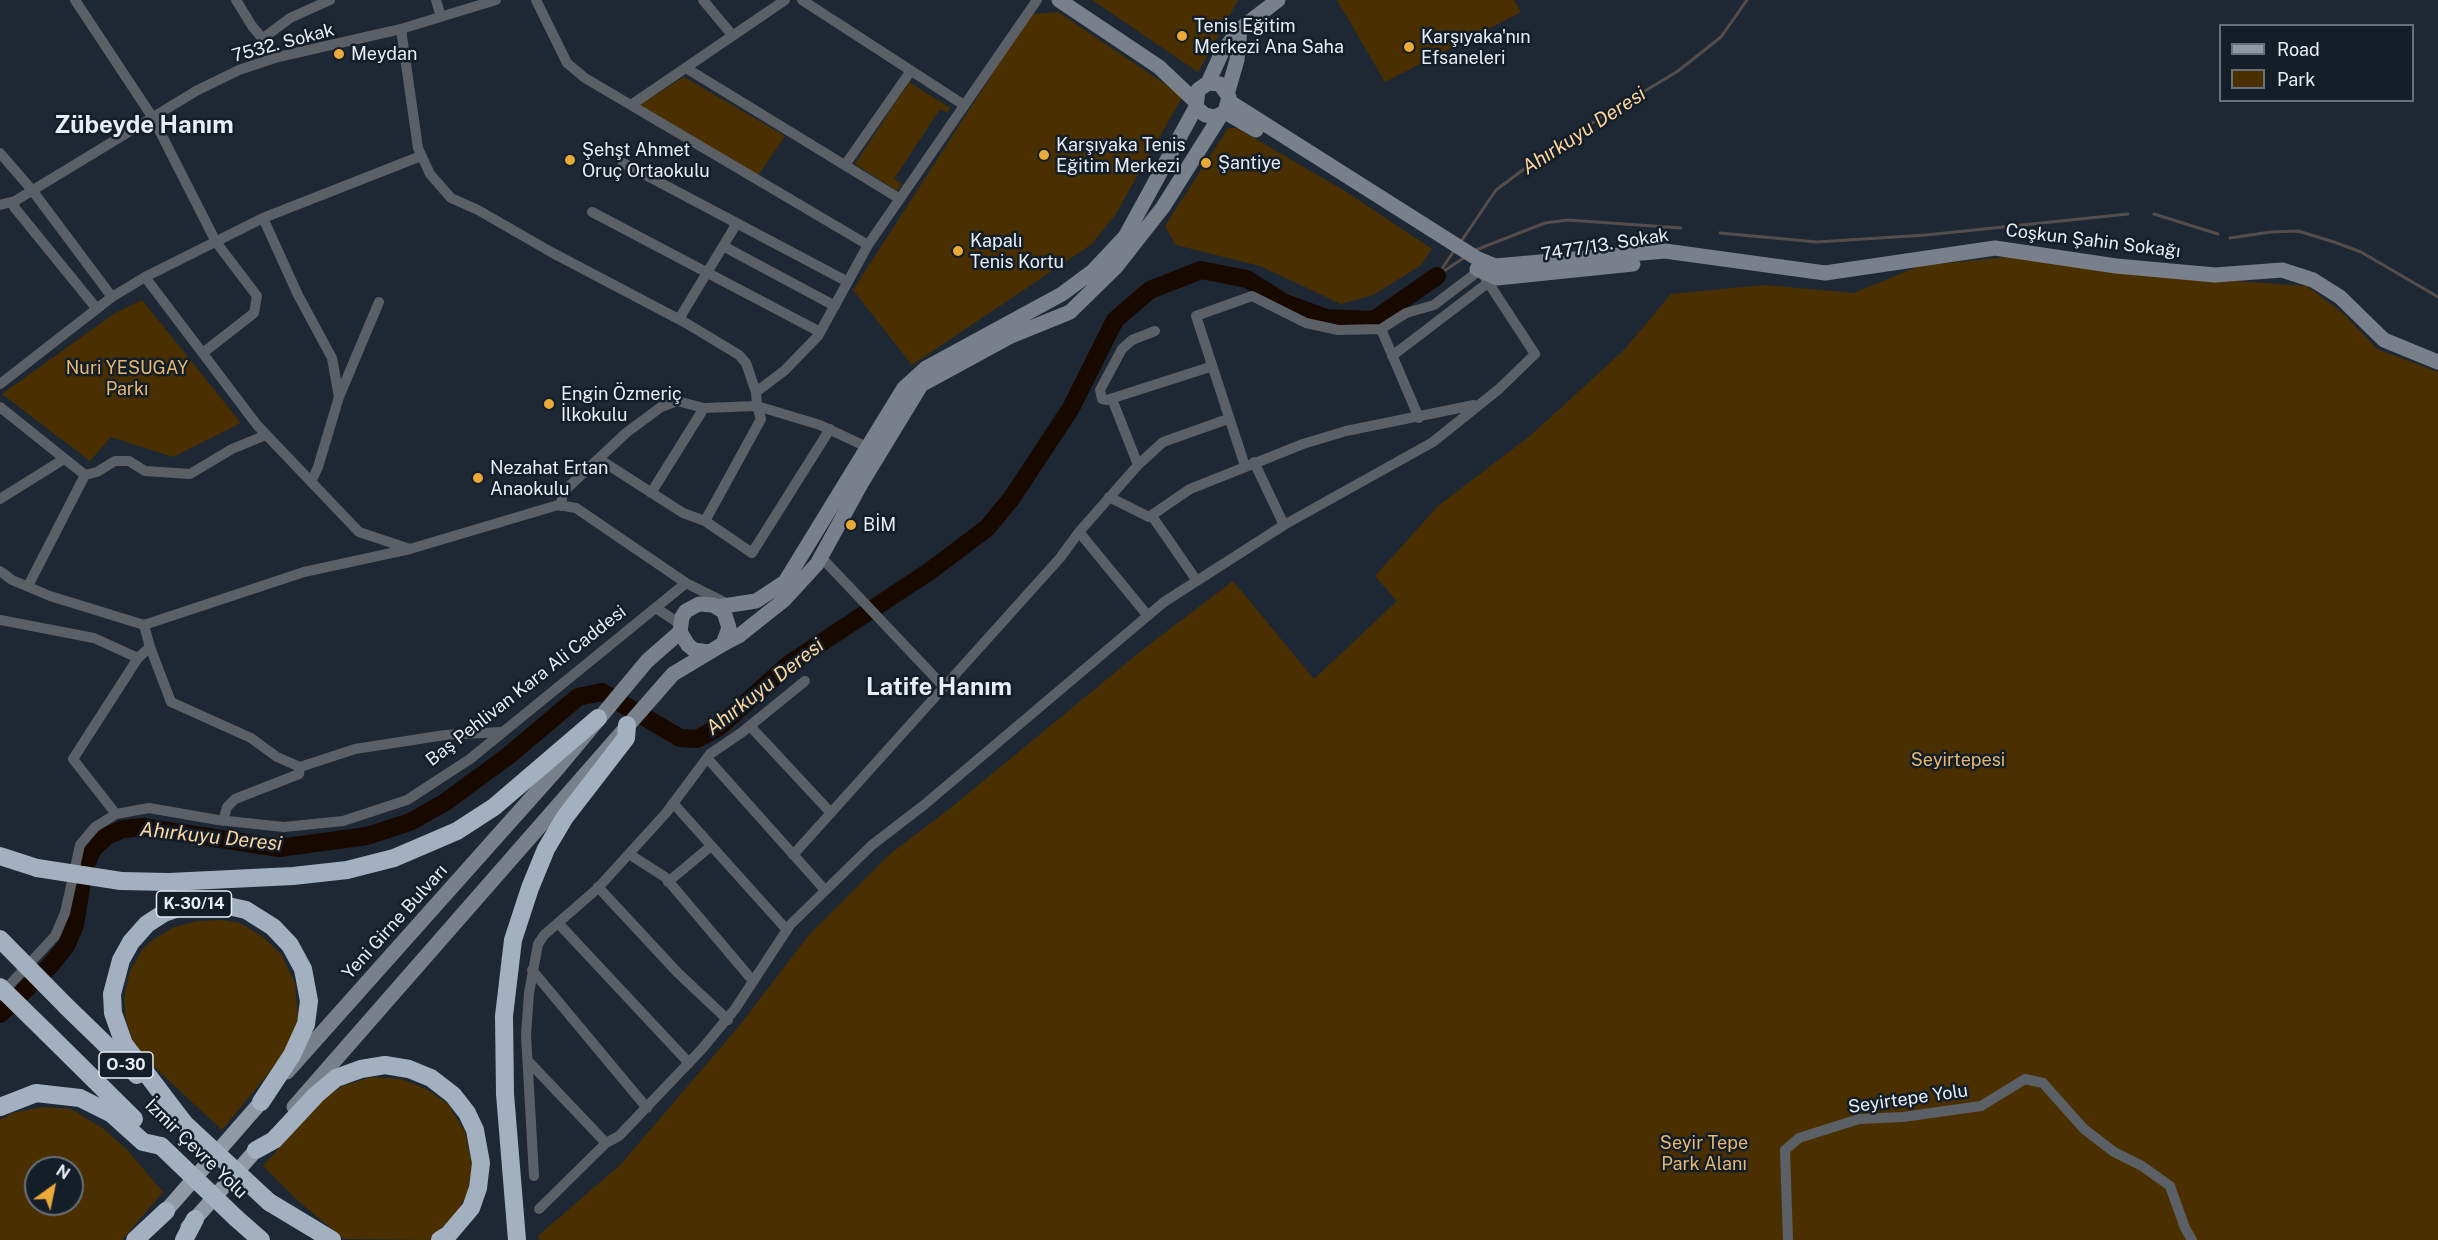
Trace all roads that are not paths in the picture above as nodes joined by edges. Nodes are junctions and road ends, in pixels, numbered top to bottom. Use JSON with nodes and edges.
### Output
{"nodes":[{"id":1,"x":75,"y":0,"type":"edge"},
{"id":2,"x":330,"y":0,"type":"edge"},
{"id":3,"x":436,"y":0,"type":"edge"},
{"id":4,"x":496,"y":0,"type":"edge"},
{"id":5,"x":536,"y":0,"type":"edge"},
{"id":6,"x":703,"y":0,"type":"edge"},
{"id":7,"x":785,"y":0,"type":"edge"},
{"id":8,"x":802,"y":0,"type":"edge"},
{"id":9,"x":1037,"y":0,"type":"edge"},
{"id":10,"x":1278,"y":0,"type":"edge"},
{"id":11,"x":240,"y":2,"type":"edge"},
{"id":12,"x":1067,"y":2,"type":"edge"},
{"id":13,"x":441,"y":16,"type":"junction"},
{"id":14,"x":400,"y":29,"type":"junction"},
{"id":15,"x":1240,"y":29,"type":"junction"},
{"id":16,"x":733,"y":36,"type":"junction"},
{"id":17,"x":262,"y":39,"type":"junction"},
{"id":18,"x":278,"y":57,"type":"junction"},
{"id":19,"x":1160,"y":67,"type":"junction"},
{"id":20,"x":686,"y":68,"type":"junction"},
{"id":21,"x":910,"y":72,"type":"junction"},
{"id":22,"x":1205,"y":84,"type":"junction"},
{"id":23,"x":1196,"y":104,"type":"junction"},
{"id":24,"x":631,"y":105,"type":"junction"},
{"id":25,"x":964,"y":105,"type":"junction"},
{"id":26,"x":1226,"y":105,"type":"junction"},
{"id":27,"x":153,"y":118,"type":"junction"},
{"id":28,"x":0,"y":153,"type":"edge"},
{"id":29,"x":421,"y":156,"type":"junction"},
{"id":30,"x":623,"y":163,"type":"dead end"},
{"id":31,"x":845,"y":165,"type":"junction"},
{"id":32,"x":32,"y":190,"type":"junction"},
{"id":33,"x":900,"y":199,"type":"junction"},
{"id":34,"x":15,"y":201,"type":"junction"},
{"id":35,"x":0,"y":205,"type":"edge"},
{"id":36,"x":592,"y":212,"type":"dead end"},
{"id":37,"x":263,"y":218,"type":"junction"},
{"id":38,"x":737,"y":223,"type":"junction"},
{"id":39,"x":216,"y":242,"type":"junction"},
{"id":40,"x":723,"y":246,"type":"junction"},
{"id":41,"x":868,"y":246,"type":"junction"},
{"id":42,"x":1682,"y":253,"type":"joint"},
{"id":43,"x":1479,"y":269,"type":"junction"},
{"id":44,"x":708,"y":271,"type":"junction"},
{"id":45,"x":145,"y":277,"type":"junction"},
{"id":46,"x":848,"y":282,"type":"junction"},
{"id":47,"x":112,"y":297,"type":"junction"},
{"id":48,"x":379,"y":302,"type":"dead end"},
{"id":49,"x":835,"y":306,"type":"junction"},
{"id":50,"x":97,"y":309,"type":"junction"},
{"id":51,"x":679,"y":319,"type":"junction"},
{"id":52,"x":1380,"y":329,"type":"junction"},
{"id":53,"x":1155,"y":331,"type":"dead end"},
{"id":54,"x":820,"y":332,"type":"junction"},
{"id":55,"x":204,"y":352,"type":"junction"},
{"id":56,"x":1392,"y":356,"type":"junction"},
{"id":57,"x":2438,"y":362,"type":"edge"},
{"id":58,"x":1210,"y":367,"type":"junction"},
{"id":59,"x":0,"y":384,"type":"edge"},
{"id":60,"x":756,"y":392,"type":"junction"},
{"id":61,"x":339,"y":397,"type":"junction"},
{"id":62,"x":1112,"y":399,"type":"junction"},
{"id":63,"x":1480,"y":403,"type":"junction"},
{"id":64,"x":757,"y":406,"type":"junction"},
{"id":65,"x":0,"y":407,"type":"edge"},
{"id":66,"x":704,"y":408,"type":"junction"},
{"id":67,"x":1419,"y":418,"type":"junction"},
{"id":68,"x":1228,"y":419,"type":"junction"},
{"id":69,"x":830,"y":429,"type":"junction"},
{"id":70,"x":266,"y":435,"type":"junction"},
{"id":71,"x":869,"y":448,"type":"junction"},
{"id":72,"x":64,"y":459,"type":"junction"},
{"id":73,"x":598,"y":459,"type":"junction"},
{"id":74,"x":1250,"y":464,"type":"junction"},
{"id":75,"x":1138,"y":465,"type":"junction"},
{"id":76,"x":85,"y":475,"type":"junction"},
{"id":77,"x":311,"y":482,"type":"junction"},
{"id":78,"x":651,"y":493,"type":"junction"},
{"id":79,"x":1109,"y":497,"type":"junction"},
{"id":80,"x":0,"y":499,"type":"edge"},
{"id":81,"x":561,"y":506,"type":"junction"},
{"id":82,"x":1152,"y":516,"type":"junction"},
{"id":83,"x":705,"y":521,"type":"junction"},
{"id":84,"x":1284,"y":525,"type":"junction"},
{"id":85,"x":1079,"y":532,"type":"junction"},
{"id":86,"x":410,"y":549,"type":"junction"},
{"id":87,"x":820,"y":557,"type":"junction"},
{"id":88,"x":0,"y":571,"type":"edge"},
{"id":89,"x":1197,"y":581,"type":"junction"},
{"id":90,"x":686,"y":583,"type":"junction"},
{"id":91,"x":28,"y":586,"type":"junction"},
{"id":92,"x":717,"y":603,"type":"junction"},
{"id":93,"x":656,"y":608,"type":"junction"},
{"id":94,"x":1148,"y":616,"type":"junction"},
{"id":95,"x":0,"y":620,"type":"edge"},
{"id":96,"x":144,"y":625,"type":"junction"},
{"id":97,"x":680,"y":628,"type":"junction"},
{"id":98,"x":723,"y":644,"type":"junction"},
{"id":99,"x":150,"y":647,"type":"junction"},
{"id":100,"x":709,"y":652,"type":"junction"},
{"id":101,"x":138,"y":658,"type":"junction"},
{"id":102,"x":805,"y":681,"type":"dead end"},
{"id":103,"x":943,"y":686,"type":"junction"},
{"id":104,"x":603,"y":712,"type":"junction"},
{"id":105,"x":627,"y":725,"type":"junction"},
{"id":106,"x":750,"y":726,"type":"junction"},
{"id":107,"x":501,"y":732,"type":"junction"},
{"id":108,"x":708,"y":759,"type":"junction"},
{"id":109,"x":300,"y":767,"type":"junction"},
{"id":110,"x":673,"y":803,"type":"junction"},
{"id":111,"x":831,"y":813,"type":"junction"},
{"id":112,"x":116,"y":814,"type":"junction"},
{"id":113,"x":223,"y":821,"type":"junction"},
{"id":114,"x":711,"y":846,"type":"junction"},
{"id":115,"x":629,"y":854,"type":"junction"},
{"id":116,"x":793,"y":855,"type":"junction"},
{"id":117,"x":0,"y":856,"type":"edge"},
{"id":118,"x":668,"y":882,"type":"junction"},
{"id":119,"x":598,"y":887,"type":"junction"},
{"id":120,"x":824,"y":889,"type":"junction"},
{"id":121,"x":558,"y":923,"type":"junction"},
{"id":122,"x":787,"y":930,"type":"junction"},
{"id":123,"x":0,"y":939,"type":"edge"},
{"id":124,"x":532,"y":970,"type":"junction"},
{"id":125,"x":753,"y":981,"type":"junction"},
{"id":126,"x":0,"y":987,"type":"edge"},
{"id":127,"x":0,"y":995,"type":"edge"},
{"id":128,"x":728,"y":1020,"type":"junction"},
{"id":129,"x":529,"y":1062,"type":"junction"},
{"id":130,"x":689,"y":1063,"type":"junction"},
{"id":131,"x":261,"y":1102,"type":"junction"},
{"id":132,"x":0,"y":1107,"type":"edge"},
{"id":133,"x":647,"y":1108,"type":"junction"},
{"id":134,"x":184,"y":1124,"type":"junction"},
{"id":135,"x":606,"y":1143,"type":"junction"},
{"id":136,"x":161,"y":1146,"type":"junction"},
{"id":137,"x":256,"y":1150,"type":"junction"},
{"id":138,"x":534,"y":1176,"type":"dead end"},
{"id":139,"x":269,"y":1202,"type":"junction"},
{"id":140,"x":539,"y":1209,"type":"dead end"},
{"id":141,"x":166,"y":1211,"type":"junction"},
{"id":142,"x":236,"y":1218,"type":"junction"},
{"id":143,"x":195,"y":1219,"type":"junction"},
{"id":144,"x":135,"y":1240,"type":"edge"},
{"id":145,"x":141,"y":1240,"type":"edge"},
{"id":146,"x":176,"y":1240,"type":"edge"},
{"id":147,"x":184,"y":1240,"type":"edge"},
{"id":148,"x":251,"y":1240,"type":"edge"},
{"id":149,"x":261,"y":1240,"type":"edge"},
{"id":150,"x":309,"y":1240,"type":"edge"},
{"id":151,"x":332,"y":1240,"type":"edge"},
{"id":152,"x":440,"y":1240,"type":"edge"},
{"id":153,"x":517,"y":1240,"type":"edge"},
{"id":154,"x":1788,"y":1240,"type":"edge"},
{"id":155,"x":2192,"y":1240,"type":"edge"}],
"edges":[{"from":1,"to":27,"type":"street"},
{"from":2,"to":17,"type":"street"},
{"from":3,"to":13,"type":"street"},
{"from":4,"to":13,"type":"street","name":"7532. Sokak"},
{"from":5,"to":24,"type":"street"},
{"from":6,"to":16,"type":"street"},
{"from":7,"to":16,"type":"street"},
{"from":8,"to":21,"type":"street"},
{"from":9,"to":25,"type":"street"},
{"from":10,"to":15,"type":"main road"},
{"from":11,"to":17,"type":"street"},
{"from":12,"to":19,"type":"main road"},
{"from":13,"to":14,"type":"street","name":"7532. Sokak"},
{"from":14,"to":18,"type":"street","name":"7532. Sokak"},
{"from":14,"to":29,"type":"street"},
{"from":15,"to":22,"type":"main road"},
{"from":15,"to":26,"type":"main road"},
{"from":16,"to":20,"type":"street"},
{"from":17,"to":18,"type":"street"},
{"from":18,"to":27,"type":"street","name":"7532. Sokak"},
{"from":19,"to":22,"type":"main road"},
{"from":19,"to":23,"type":"main road"},
{"from":20,"to":24,"type":"street"},
{"from":20,"to":31,"type":"street"},
{"from":21,"to":25,"type":"street"},
{"from":21,"to":31,"type":"street"},
{"from":22,"to":23,"type":"main road"},
{"from":22,"to":26,"type":"main road"},
{"from":23,"to":26,"type":"main road"},
{"from":23,"to":71,"type":"main road"},
{"from":24,"to":41,"type":"street"},
{"from":25,"to":33,"type":"street"},
{"from":26,"to":43,"type":"main road","name":"7477/13. Sokak"},
{"from":26,"to":87,"type":"main road"},
{"from":27,"to":32,"type":"street","name":"7532. Sokak"},
{"from":27,"to":39,"type":"street"},
{"from":28,"to":32,"type":"street"},
{"from":29,"to":37,"type":"street"},
{"from":29,"to":51,"type":"street"},
{"from":30,"to":38,"type":"street"},
{"from":31,"to":33,"type":"street"},
{"from":32,"to":34,"type":"street","name":"7532. Sokak"},
{"from":32,"to":47,"type":"street"},
{"from":33,"to":41,"type":"street"},
{"from":34,"to":35,"type":"street","name":"7532. Sokak"},
{"from":34,"to":50,"type":"street"},
{"from":36,"to":44,"type":"street"},
{"from":37,"to":39,"type":"street"},
{"from":37,"to":61,"type":"street"},
{"from":38,"to":40,"type":"street"},
{"from":38,"to":46,"type":"street"},
{"from":39,"to":45,"type":"street"},
{"from":39,"to":55,"type":"street"},
{"from":40,"to":44,"type":"street"},
{"from":40,"to":49,"type":"street"},
{"from":41,"to":46,"type":"street"},
{"from":42,"to":43,"type":"main road","name":"7477/13. Sokak"},
{"from":42,"to":57,"type":"main road","name":"Coşkun Şahin Sokağı"},
{"from":43,"to":52,"type":"street"},
{"from":43,"to":56,"type":"street"},
{"from":43,"to":63,"type":"street"},
{"from":44,"to":51,"type":"street"},
{"from":44,"to":54,"type":"street"},
{"from":45,"to":47,"type":"street"},
{"from":45,"to":55,"type":"street"},
{"from":46,"to":49,"type":"street"},
{"from":47,"to":50,"type":"street"},
{"from":48,"to":61,"type":"street"},
{"from":49,"to":54,"type":"street"},
{"from":50,"to":59,"type":"street"},
{"from":51,"to":60,"type":"street"},
{"from":52,"to":56,"type":"street"},
{"from":52,"to":58,"type":"street"},
{"from":53,"to":62,"type":"street"},
{"from":54,"to":60,"type":"street"},
{"from":55,"to":70,"type":"street"},
{"from":56,"to":67,"type":"street"},
{"from":58,"to":62,"type":"street"},
{"from":58,"to":68,"type":"street"},
{"from":60,"to":64,"type":"street"},
{"from":61,"to":77,"type":"street"},
{"from":62,"to":75,"type":"street"},
{"from":63,"to":67,"type":"street"},
{"from":63,"to":84,"type":"street"},
{"from":64,"to":66,"type":"street"},
{"from":64,"to":69,"type":"street"},
{"from":64,"to":83,"type":"street"},
{"from":65,"to":72,"type":"street"},
{"from":66,"to":73,"type":"street"},
{"from":66,"to":78,"type":"street"},
{"from":67,"to":74,"type":"street"},
{"from":68,"to":74,"type":"street"},
{"from":68,"to":75,"type":"street"},
{"from":69,"to":71,"type":"street"},
{"from":69,"to":83,"type":"street"},
{"from":70,"to":76,"type":"street"},
{"from":70,"to":77,"type":"street"},
{"from":71,"to":92,"type":"main road"},
{"from":72,"to":76,"type":"street"},
{"from":72,"to":80,"type":"street"},
{"from":73,"to":78,"type":"street"},
{"from":73,"to":81,"type":"street"},
{"from":74,"to":82,"type":"street"},
{"from":74,"to":84,"type":"street"},
{"from":75,"to":79,"type":"street"},
{"from":76,"to":91,"type":"street"},
{"from":77,"to":86,"type":"street"},
{"from":78,"to":83,"type":"street"},
{"from":79,"to":82,"type":"street"},
{"from":79,"to":85,"type":"street"},
{"from":81,"to":86,"type":"street"},
{"from":81,"to":90,"type":"street"},
{"from":82,"to":89,"type":"street"},
{"from":84,"to":89,"type":"street"},
{"from":85,"to":94,"type":"street"},
{"from":85,"to":103,"type":"street"},
{"from":86,"to":96,"type":"street"},
{"from":87,"to":98,"type":"main road"},
{"from":87,"to":103,"type":"street"},
{"from":88,"to":91,"type":"street"},
{"from":89,"to":94,"type":"street"},
{"from":90,"to":92,"type":"street"},
{"from":90,"to":93,"type":"street","name":"Baş Pehlivan Kara Ali Caddesi"},
{"from":91,"to":96,"type":"street"},
{"from":92,"to":97,"type":"main road"},
{"from":92,"to":98,"type":"main road"},
{"from":93,"to":97,"type":"street"},
{"from":93,"to":107,"type":"street","name":"Baş Pehlivan Kara Ali Caddesi"},
{"from":94,"to":120,"type":"street"},
{"from":95,"to":101,"type":"street"},
{"from":96,"to":99,"type":"street"},
{"from":97,"to":100,"type":"main road"},
{"from":97,"to":104,"type":"main road","name":"Yeni Girne Bulvarı"},
{"from":98,"to":100,"type":"main road"},
{"from":99,"to":101,"type":"street"},
{"from":99,"to":109,"type":"street"},
{"from":100,"to":105,"type":"main road"},
{"from":101,"to":112,"type":"street"},
{"from":102,"to":106,"type":"street"},
{"from":103,"to":111,"type":"street"},
{"from":104,"to":117,"type":"highway","number":"K-30/14","bridge":true},
{"from":104,"to":131,"type":"main road","name":"Yeni Girne Bulvarı"},
{"from":105,"to":137,"type":"main road"},
{"from":105,"to":153,"type":"highway"},
{"from":106,"to":108,"type":"street"},
{"from":106,"to":111,"type":"street"},
{"from":107,"to":109,"type":"street"},
{"from":107,"to":113,"type":"street","name":"Baş Pehlivan Kara Ali Caddesi"},
{"from":108,"to":110,"type":"street"},
{"from":108,"to":116,"type":"street"},
{"from":109,"to":113,"type":"street"},
{"from":110,"to":114,"type":"street"},
{"from":110,"to":115,"type":"street"},
{"from":111,"to":116,"type":"street"},
{"from":112,"to":113,"type":"street","name":"Baş Pehlivan Kara Ali Caddesi"},
{"from":112,"to":127,"type":"street","name":"Baş Pehlivan Kara Ali Caddesi"},
{"from":114,"to":118,"type":"street"},
{"from":114,"to":122,"type":"street"},
{"from":115,"to":118,"type":"street"},
{"from":115,"to":119,"type":"street"},
{"from":116,"to":120,"type":"street"},
{"from":118,"to":125,"type":"street"},
{"from":119,"to":121,"type":"street"},
{"from":119,"to":128,"type":"street"},
{"from":120,"to":122,"type":"street"},
{"from":121,"to":124,"type":"street"},
{"from":121,"to":130,"type":"street"},
{"from":122,"to":125,"type":"street"},
{"from":123,"to":134,"type":"highway","name":"İzmir Çevre Yolu","number":"O-30","bridge":true},
{"from":124,"to":129,"type":"street"},
{"from":124,"to":133,"type":"street"},
{"from":125,"to":128,"type":"street"},
{"from":126,"to":136,"type":"highway","name":"İzmir Çevre Yolu","number":"O-30","bridge":true},
{"from":128,"to":130,"type":"street"},
{"from":129,"to":135,"type":"street"},
{"from":129,"to":138,"type":"street"},
{"from":130,"to":133,"type":"street"},
{"from":131,"to":134,"type":"highway","number":"K-30/14"},
{"from":131,"to":141,"type":"main road","name":"Yeni Girne Bulvarı"},
{"from":132,"to":136,"type":"highway"},
{"from":133,"to":135,"type":"street"},
{"from":134,"to":139,"type":"highway","bridge":true},
{"from":135,"to":140,"type":"street"},
{"from":136,"to":142,"type":"highway","name":"İzmir Çevre Yolu","number":"O-30","bridge":true},
{"from":137,"to":143,"type":"main road"},
{"from":137,"to":152,"type":"highway"},
{"from":139,"to":150,"type":"highway","name":"İzmir Çevre Yolu"},
{"from":139,"to":151,"type":"highway"},
{"from":141,"to":144,"type":"highway"},
{"from":141,"to":145,"type":"main road","name":"Yeni Girne Bulvarı"},
{"from":142,"to":148,"type":"highway"},
{"from":142,"to":149,"type":"highway","name":"İzmir Çevre Yolu","number":"O-30"},
{"from":143,"to":146,"type":"main road"},
{"from":143,"to":147,"type":"highway"},
{"from":154,"to":155,"type":"street","name":"Seyirtepe Yolu"}]}
